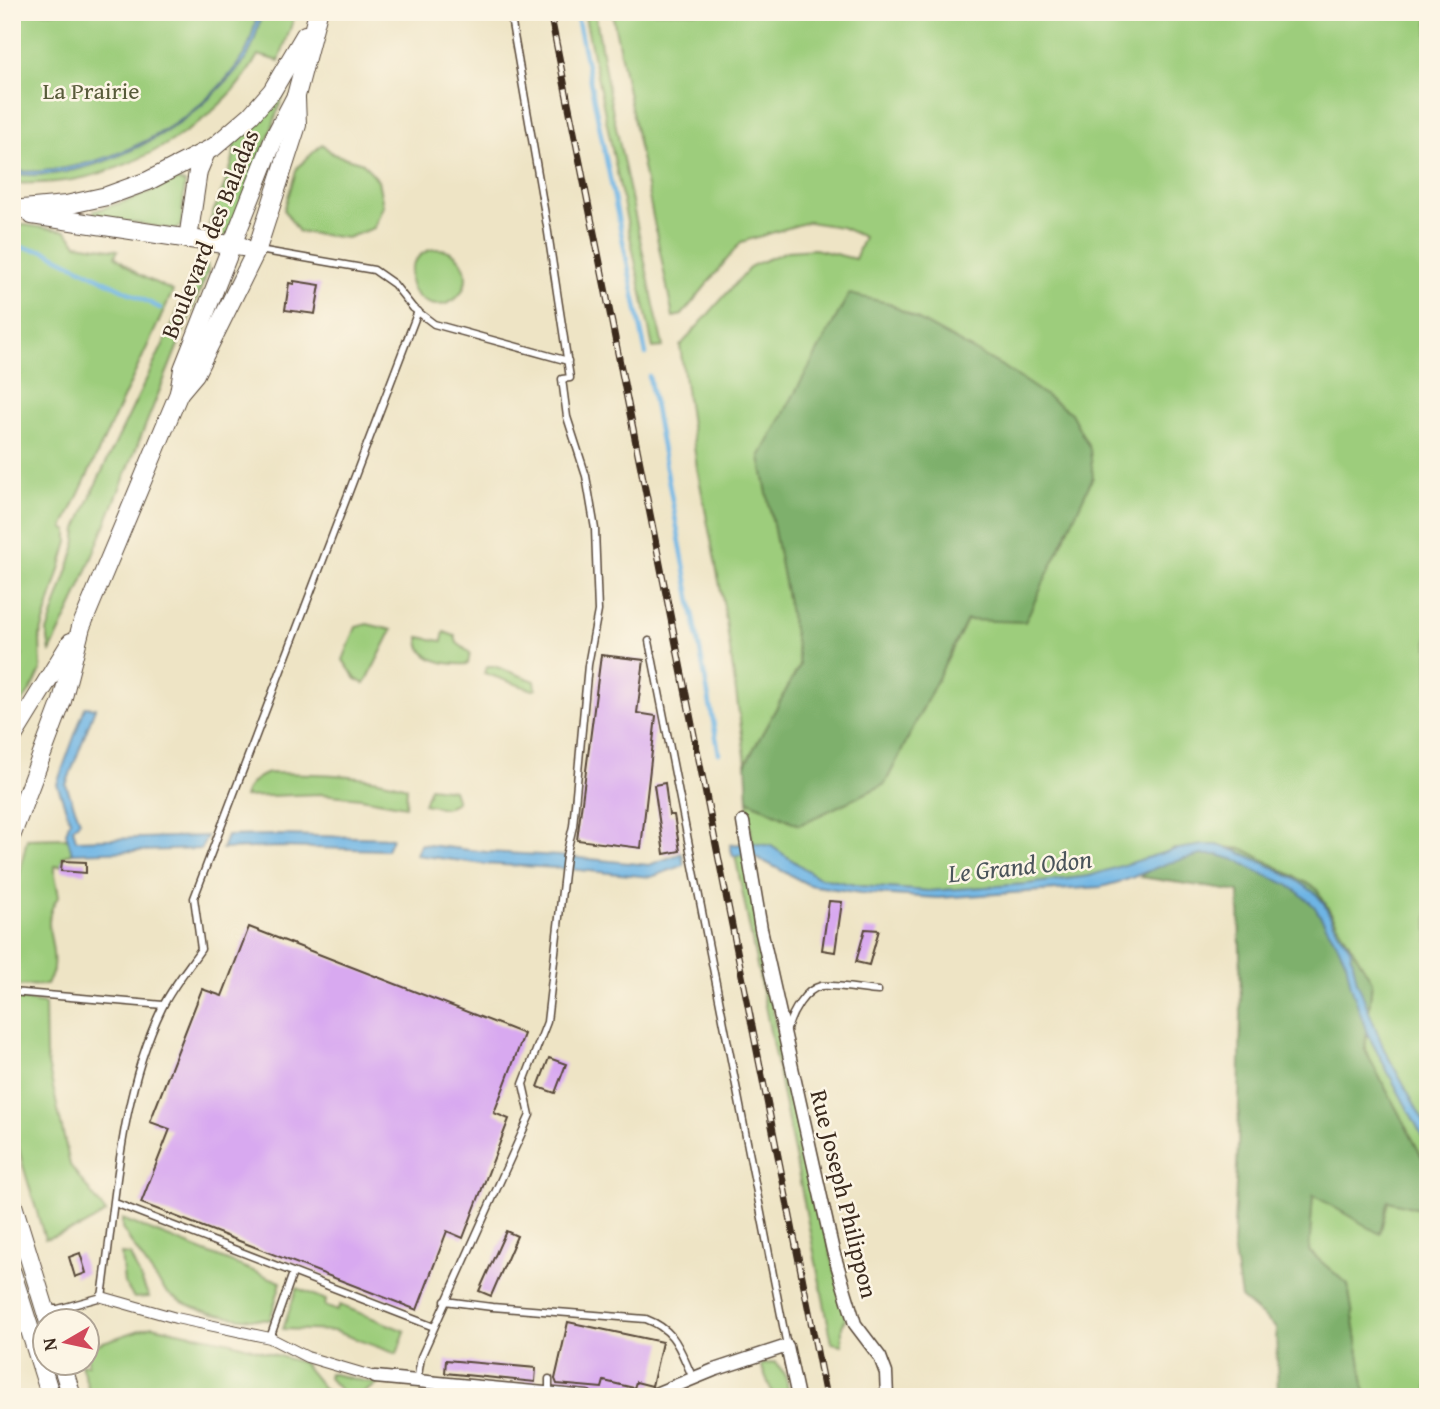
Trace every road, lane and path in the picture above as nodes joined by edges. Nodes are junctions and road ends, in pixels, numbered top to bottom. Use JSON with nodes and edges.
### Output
{"nodes":[{"id":1,"x":318,"y":12,"type":"edge"},
{"id":2,"x":510,"y":12,"type":"edge"},
{"id":3,"x":296,"y":96,"type":"junction"},
{"id":4,"x":275,"y":136,"type":"junction"},
{"id":5,"x":206,"y":152,"type":"junction"},
{"id":6,"x":12,"y":211,"type":"edge"},
{"id":7,"x":188,"y":239,"type":"junction"},
{"id":8,"x":232,"y":245,"type":"junction"},
{"id":9,"x":257,"y":249,"type":"junction"},
{"id":10,"x":418,"y":311,"type":"junction"},
{"id":11,"x":568,"y":361,"type":"junction"},
{"id":12,"x":179,"y":393,"type":"junction"},
{"id":13,"x":81,"y":627,"type":"junction"},
{"id":14,"x":649,"y":641,"type":"dead end"},
{"id":15,"x":12,"y":738,"type":"edge"},
{"id":16,"x":743,"y":822,"type":"dead end"},
{"id":17,"x":12,"y":834,"type":"edge"},
{"id":18,"x":878,"y":991,"type":"dead end"},
{"id":19,"x":12,"y":992,"type":"edge"},
{"id":20,"x":163,"y":1005,"type":"junction"},
{"id":21,"x":785,"y":1035,"type":"junction"},
{"id":22,"x":12,"y":1202,"type":"edge"},
{"id":23,"x":115,"y":1203,"type":"junction"},
{"id":24,"x":12,"y":1273,"type":"edge"},
{"id":25,"x":293,"y":1273,"type":"junction"},
{"id":26,"x":102,"y":1297,"type":"junction"},
{"id":27,"x":445,"y":1301,"type":"junction"},
{"id":28,"x":17,"y":1304,"type":"edge"},
{"id":29,"x":45,"y":1308,"type":"edge"},
{"id":30,"x":62,"y":1308,"type":"edge"},
{"id":31,"x":434,"y":1328,"type":"junction"},
{"id":32,"x":270,"y":1338,"type":"junction"},
{"id":33,"x":787,"y":1346,"type":"junction"},
{"id":34,"x":375,"y":1377,"type":"joint"},
{"id":35,"x":66,"y":1378,"type":"edge"},
{"id":36,"x":693,"y":1378,"type":"junction"},
{"id":37,"x":549,"y":1380,"type":"dead end"},
{"id":38,"x":417,"y":1382,"type":"junction"},
{"id":39,"x":549,"y":1395,"type":"edge"},
{"id":40,"x":51,"y":1397,"type":"edge"},
{"id":41,"x":72,"y":1397,"type":"edge"},
{"id":42,"x":587,"y":1397,"type":"edge"},
{"id":43,"x":648,"y":1397,"type":"edge"},
{"id":44,"x":797,"y":1397,"type":"edge"},
{"id":45,"x":887,"y":1397,"type":"edge"}],
"edges":[{"from":1,"to":3,"type":"main road","name":"Boulevard des Baladas"},
{"from":1,"to":5,"type":"main road"},
{"from":2,"to":11,"type":"lane"},
{"from":3,"to":4,"type":"main road","name":"Boulevard des Baladas"},
{"from":3,"to":9,"type":"main road","name":"Boulevard des Baladas"},
{"from":4,"to":8,"type":"main road","name":"Boulevard des Baladas"},
{"from":4,"to":9,"type":"main road"},
{"from":5,"to":6,"type":"main road"},
{"from":5,"to":7,"type":"main road"},
{"from":6,"to":7,"type":"main road"},
{"from":7,"to":8,"type":"main road"},
{"from":8,"to":9,"type":"main road"},
{"from":8,"to":12,"type":"main road","name":"Boulevard des Baladas"},
{"from":9,"to":10,"type":"lane"},
{"from":9,"to":12,"type":"main road","name":"Boulevard des Baladas"},
{"from":10,"to":11,"type":"lane"},
{"from":10,"to":20,"type":"lane"},
{"from":11,"to":27,"type":"lane"},
{"from":12,"to":13,"type":"main road","name":"Boulevard des Baladas"},
{"from":13,"to":15,"type":"main road"},
{"from":13,"to":17,"type":"main road"},
{"from":14,"to":33,"type":"lane"},
{"from":16,"to":21,"type":"street","name":"Rue Joseph Philippon"},
{"from":18,"to":21,"type":"lane"},
{"from":19,"to":20,"type":"lane"},
{"from":20,"to":23,"type":"lane"},
{"from":21,"to":45,"type":"street","name":"Rue Joseph Philippon"},
{"from":22,"to":29,"type":"main road"},
{"from":23,"to":25,"type":"lane"},
{"from":23,"to":26,"type":"lane"},
{"from":24,"to":28,"type":"main road"},
{"from":25,"to":31,"type":"lane"},
{"from":25,"to":32,"type":"lane"},
{"from":26,"to":30,"type":"lane"},
{"from":26,"to":32,"type":"street"},
{"from":27,"to":31,"type":"lane"},
{"from":27,"to":36,"type":"lane"},
{"from":28,"to":40,"type":"main road"},
{"from":31,"to":38,"type":"lane"},
{"from":32,"to":34,"type":"street"},
{"from":33,"to":36,"type":"street"},
{"from":33,"to":44,"type":"street"},
{"from":34,"to":38,"type":"street"},
{"from":35,"to":41,"type":"main road"},
{"from":36,"to":43,"type":"street"},
{"from":37,"to":39,"type":"lane"},
{"from":38,"to":39,"type":"street"},
{"from":39,"to":42,"type":"street"}]}
